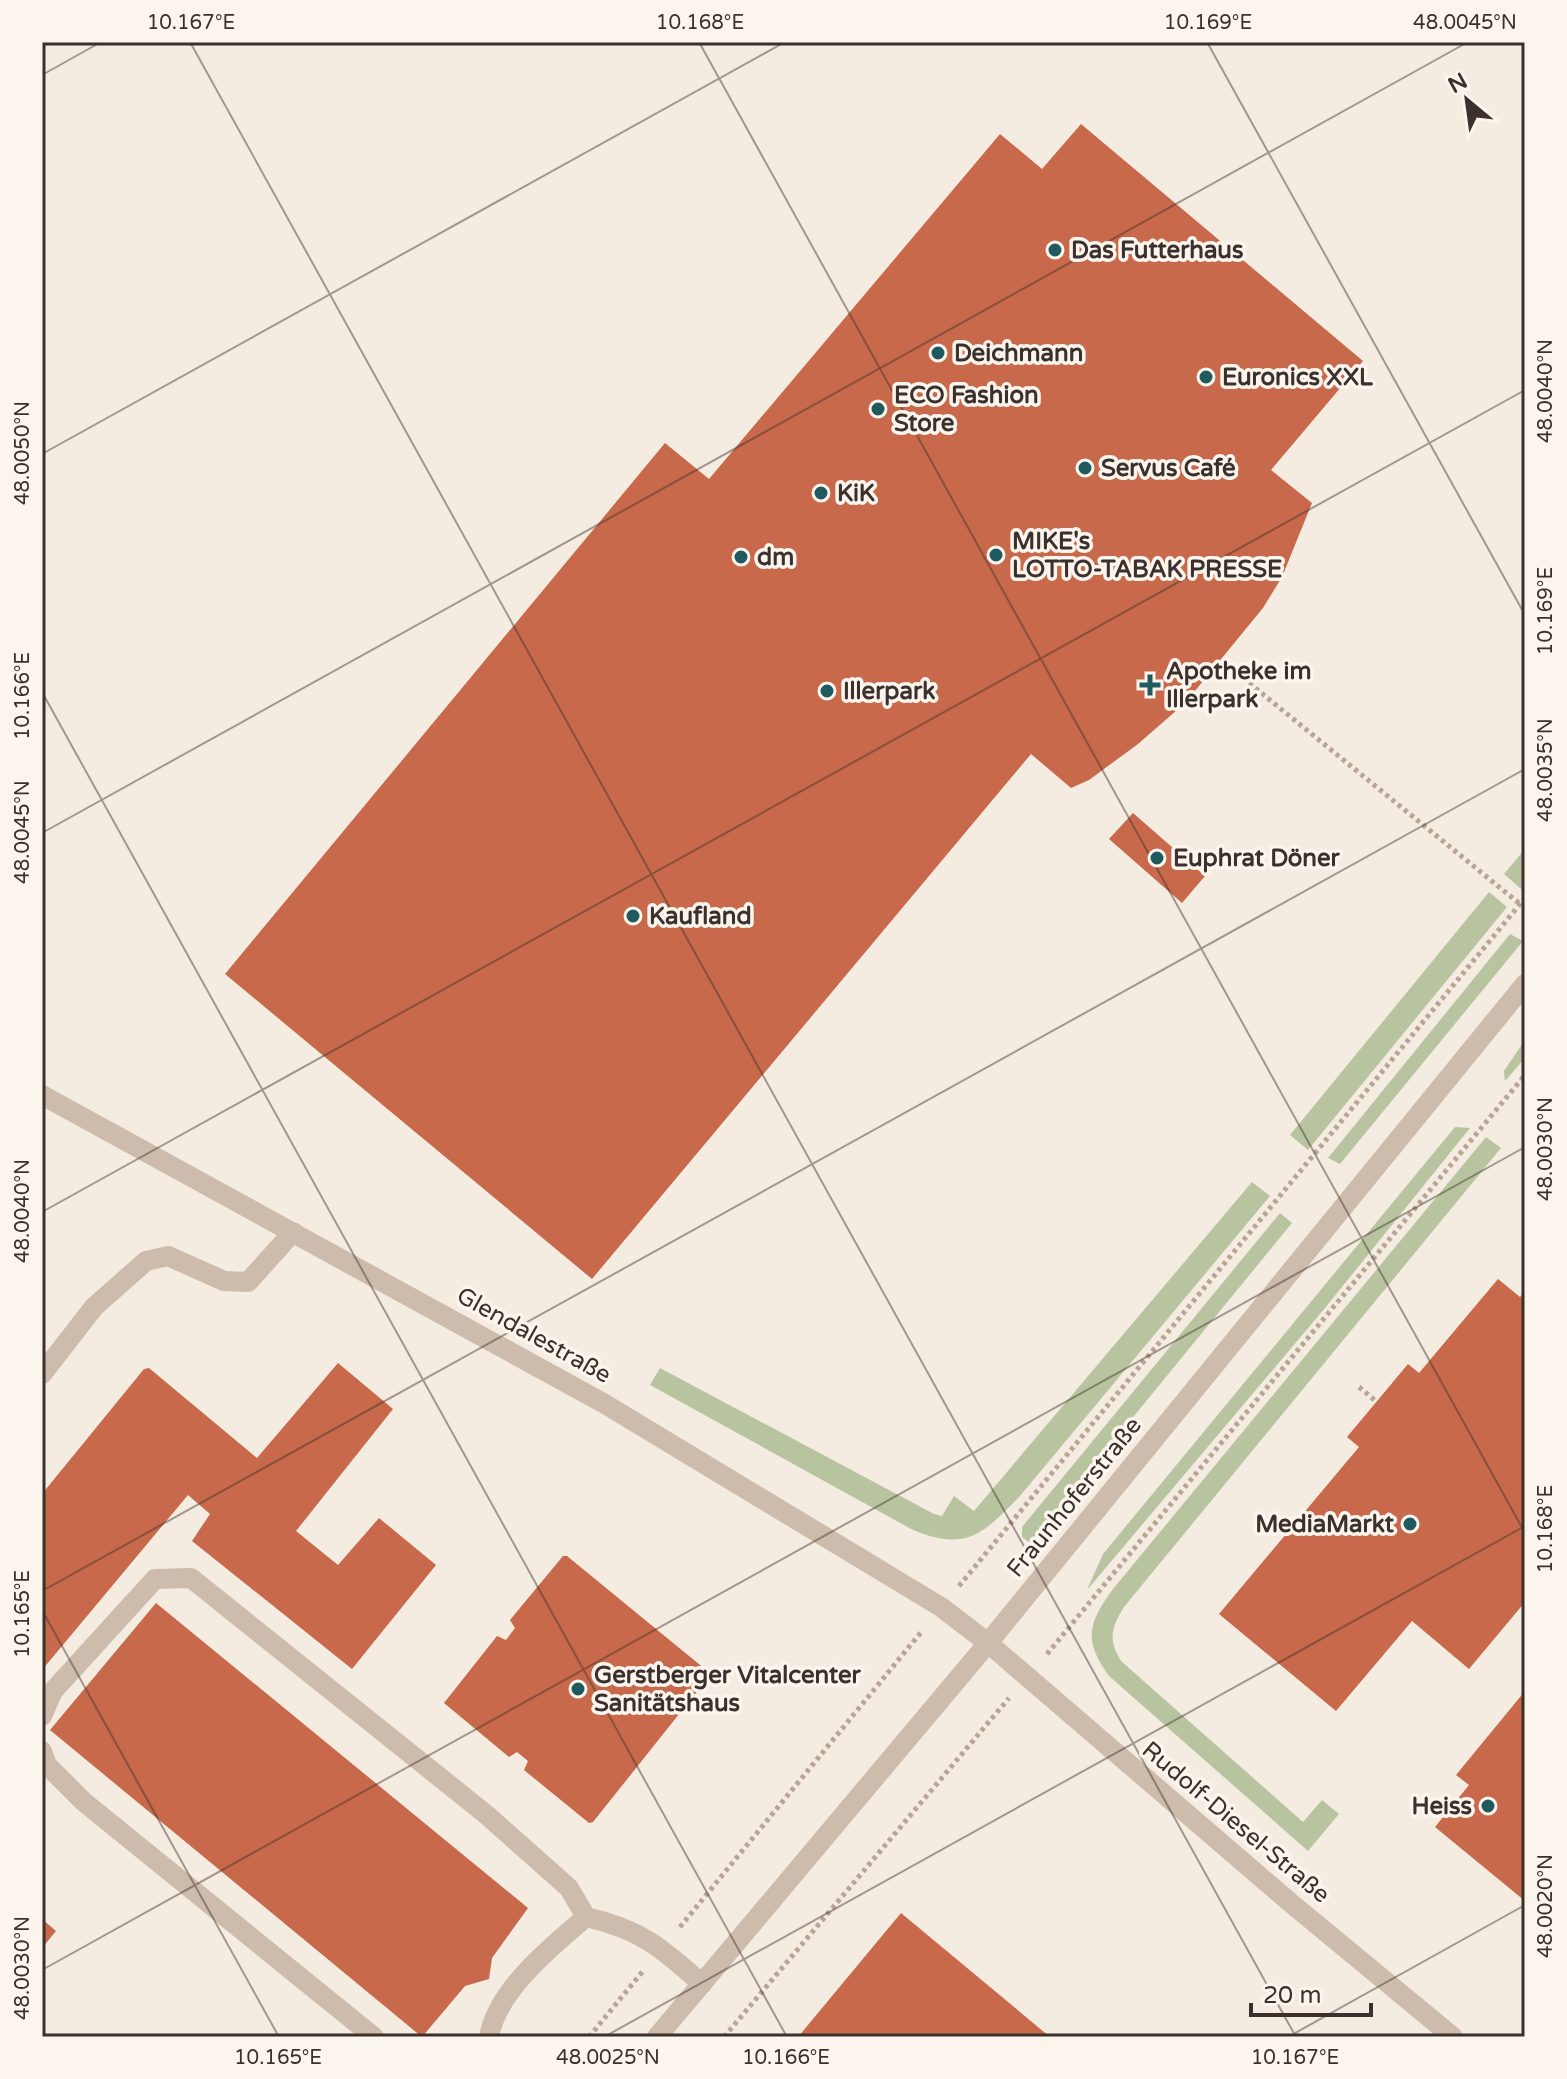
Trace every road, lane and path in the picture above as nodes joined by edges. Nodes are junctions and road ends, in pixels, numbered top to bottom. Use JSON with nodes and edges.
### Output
{"nodes":[{"id":1,"x":1243,"y":678,"type":"dead end"},
{"id":2,"x":1525,"y":898,"type":"edge"},
{"id":3,"x":1520,"y":904,"type":"junction"},
{"id":4,"x":1525,"y":984,"type":"edge"},
{"id":5,"x":1525,"y":1075,"type":"edge"},
{"id":6,"x":42,"y":1095,"type":"edge"},
{"id":7,"x":293,"y":1232,"type":"junction"},
{"id":8,"x":42,"y":1374,"type":"edge"},
{"id":9,"x":1359,"y":1387,"type":"dead end"},
{"id":10,"x":1377,"y":1402,"type":"dead end"},
{"id":11,"x":941,"y":1607,"type":"junction"},
{"id":12,"x":988,"y":1643,"type":"junction"},
{"id":13,"x":1028,"y":1678,"type":"junction"},
{"id":14,"x":42,"y":1716,"type":"edge"},
{"id":15,"x":42,"y":1751,"type":"edge"},
{"id":16,"x":586,"y":1917,"type":"junction"},
{"id":17,"x":662,"y":1949,"type":"junction"},
{"id":18,"x":702,"y":1984,"type":"junction"},
{"id":19,"x":374,"y":2037,"type":"edge"},
{"id":20,"x":489,"y":2037,"type":"edge"},
{"id":21,"x":589,"y":2037,"type":"edge"},
{"id":22,"x":657,"y":2037,"type":"edge"},
{"id":23,"x":724,"y":2037,"type":"edge"},
{"id":24,"x":1453,"y":2037,"type":"edge"}],
"edges":[{"from":1,"to":3,"type":"path"},
{"from":2,"to":3,"type":"path"},
{"from":3,"to":11,"type":"path"},
{"from":4,"to":12,"type":"street","name":"Fraunhoferstraße"},
{"from":5,"to":13,"type":"path"},
{"from":6,"to":7,"type":"street","name":"Glendalestraße"},
{"from":7,"to":8,"type":"street"},
{"from":7,"to":11,"type":"street","name":"Glendalestraße"},
{"from":9,"to":10,"type":"path"},
{"from":11,"to":12,"type":"street","name":"Glendalestraße"},
{"from":11,"to":17,"type":"path"},
{"from":12,"to":13,"type":"street","name":"Rudolf-Diesel-Straße"},
{"from":12,"to":18,"type":"street","name":"Fraunhoferstraße"},
{"from":13,"to":23,"type":"path"},
{"from":13,"to":24,"type":"street","name":"Rudolf-Diesel-Straße"},
{"from":14,"to":16,"type":"street"},
{"from":15,"to":19,"type":"street"},
{"from":16,"to":17,"type":"street"},
{"from":16,"to":20,"type":"street"},
{"from":17,"to":18,"type":"street"},
{"from":17,"to":21,"type":"path"},
{"from":18,"to":22,"type":"street","name":"Fraunhoferstraße"}]}
